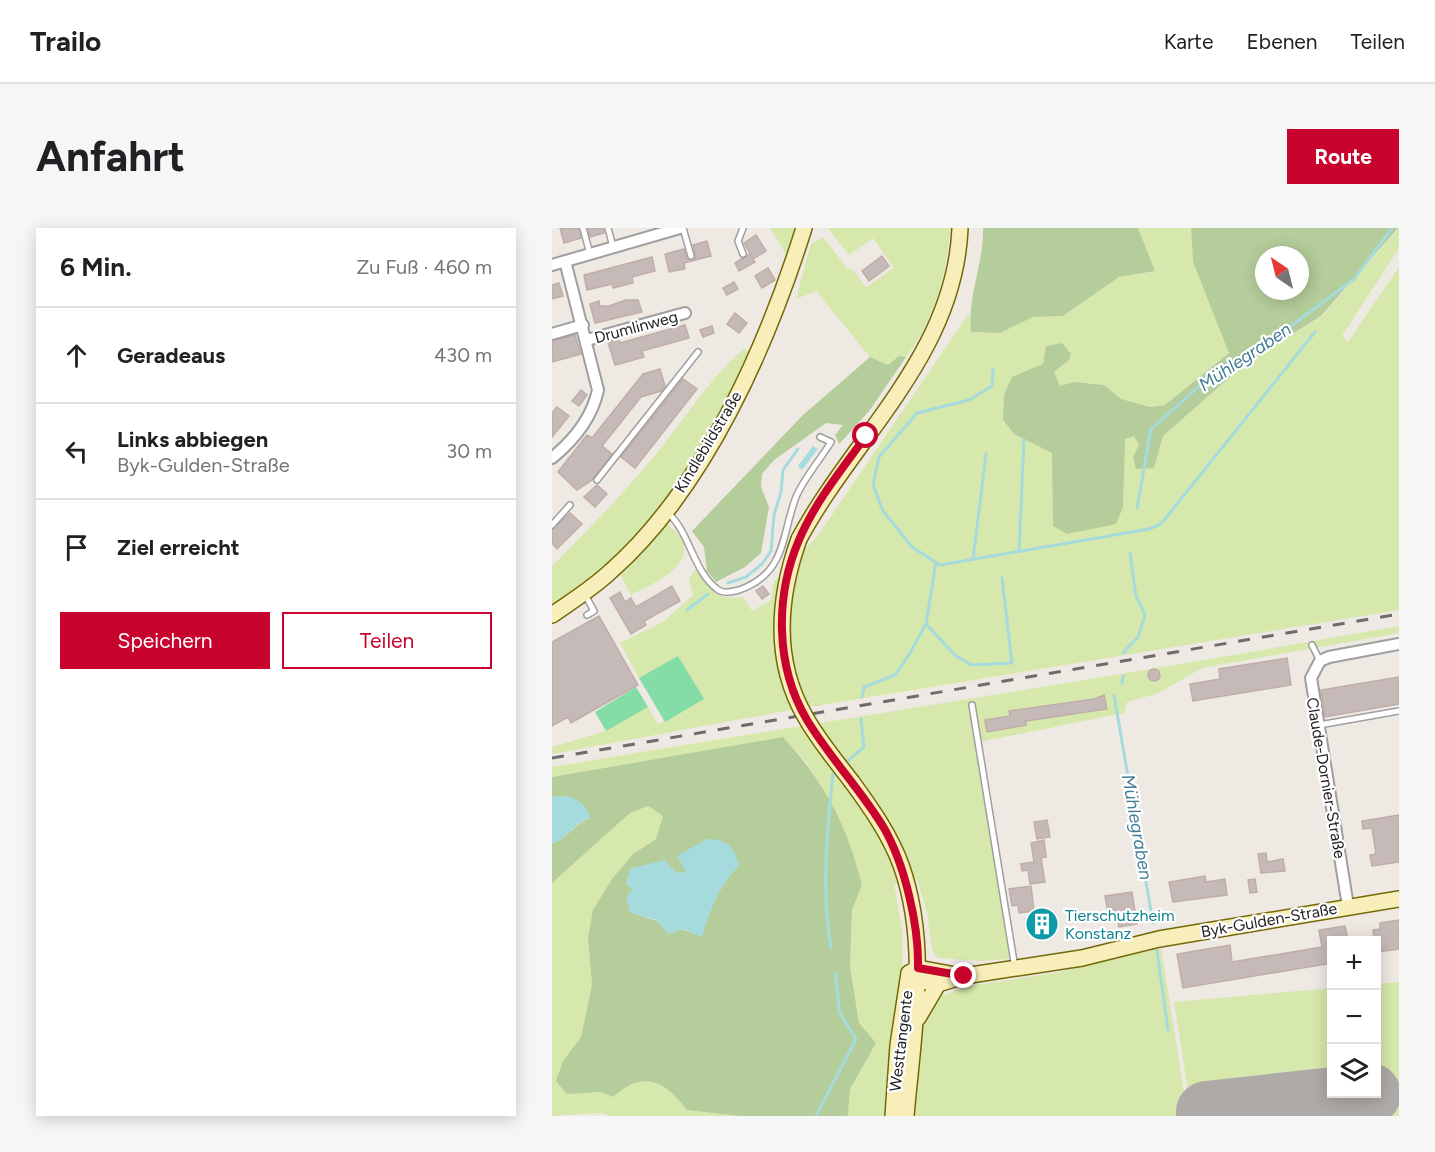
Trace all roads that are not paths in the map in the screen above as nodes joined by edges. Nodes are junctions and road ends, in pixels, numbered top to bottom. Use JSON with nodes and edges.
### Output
{"nodes":[{"id":1,"x":583,"y":228,"type":"edge"},
{"id":2,"x":608,"y":228,"type":"edge"},
{"id":3,"x":681,"y":228,"type":"edge"},
{"id":4,"x":743,"y":228,"type":"edge"},
{"id":5,"x":804,"y":228,"type":"edge"},
{"id":6,"x":960,"y":228,"type":"edge"},
{"id":7,"x":613,"y":247,"type":"junction"},
{"id":8,"x":590,"y":254,"type":"junction"},
{"id":9,"x":743,"y":254,"type":"dead end"},
{"id":10,"x":691,"y":256,"type":"dead end"},
{"id":11,"x":565,"y":261,"type":"junction"},
{"id":12,"x":552,"y":265,"type":"edge"},
{"id":13,"x":685,"y":313,"type":"dead end"},
{"id":14,"x":583,"y":325,"type":"junction"},
{"id":15,"x":552,"y":334,"type":"edge"},
{"id":16,"x":587,"y":340,"type":"junction"},
{"id":17,"x":698,"y":351,"type":"dead end"},
{"id":18,"x":820,"y":437,"type":"dead end"},
{"id":19,"x":552,"y":458,"type":"edge"},
{"id":20,"x":597,"y":480,"type":"dead end"},
{"id":21,"x":570,"y":506,"type":"dead end"},
{"id":22,"x":666,"y":511,"type":"junction"},
{"id":23,"x":552,"y":525,"type":"edge"},
{"id":24,"x":584,"y":593,"type":"junction"},
{"id":25,"x":552,"y":615,"type":"edge"},
{"id":26,"x":587,"y":615,"type":"dead end"},
{"id":27,"x":1399,"y":644,"type":"edge"},
{"id":28,"x":1312,"y":645,"type":"dead end"},
{"id":29,"x":1320,"y":661,"type":"junction"},
{"id":30,"x":972,"y":705,"type":"dead end"},
{"id":31,"x":1399,"y":711,"type":"edge"},
{"id":32,"x":1318,"y":725,"type":"junction"},
{"id":33,"x":1399,"y":899,"type":"edge"},
{"id":34,"x":1348,"y":906,"type":"junction"},
{"id":35,"x":1015,"y":969,"type":"junction"},
{"id":36,"x":915,"y":974,"type":"junction"},
{"id":37,"x":964,"y":976,"type":"junction"},
{"id":38,"x":938,"y":984,"type":"junction"},
{"id":39,"x":914,"y":1029,"type":"junction"},
{"id":40,"x":893,"y":1116,"type":"edge"},
{"id":41,"x":906,"y":1116,"type":"edge"}],
"edges":[{"from":1,"to":8,"type":"lane"},
{"from":2,"to":7,"type":"lane"},
{"from":3,"to":7,"type":"street"},
{"from":3,"to":10,"type":"lane"},
{"from":4,"to":9,"type":"lane"},
{"from":5,"to":22,"type":"main road","name":"Kindlebildstraße"},
{"from":6,"to":36,"type":"main road","name":"Westtangente","bridge":true},
{"from":7,"to":8,"type":"street"},
{"from":8,"to":11,"type":"street"},
{"from":11,"to":12,"type":"street"},
{"from":11,"to":14,"type":"street"},
{"from":13,"to":16,"type":"street","name":"Drumlinweg"},
{"from":14,"to":15,"type":"street"},
{"from":14,"to":16,"type":"street"},
{"from":16,"to":19,"type":"street"},
{"from":17,"to":20,"type":"lane"},
{"from":18,"to":22,"type":"lane"},
{"from":21,"to":23,"type":"lane"},
{"from":22,"to":24,"type":"main road","name":"Kindlebildstraße"},
{"from":24,"to":25,"type":"main road","name":"Kindlebildstraße"},
{"from":24,"to":26,"type":"lane"},
{"from":27,"to":29,"type":"street"},
{"from":28,"to":29,"type":"lane"},
{"from":29,"to":32,"type":"street","name":"Claude-Dornier-Straße"},
{"from":30,"to":35,"type":"lane"},
{"from":31,"to":32,"type":"lane"},
{"from":32,"to":34,"type":"street","name":"Claude-Dornier-Straße"},
{"from":33,"to":34,"type":"main road","name":"Byk-Gulden-Straße"},
{"from":34,"to":35,"type":"main road","name":"Byk-Gulden-Straße"},
{"from":35,"to":37,"type":"main road","name":"Byk-Gulden-Straße"},
{"from":36,"to":37,"type":"main road","name":"Byk-Gulden-Straße"},
{"from":36,"to":38,"type":"main road","name":"Byk-Gulden-Straße"},
{"from":36,"to":39,"type":"main road","name":"Westtangente"},
{"from":36,"to":40,"type":"main road","name":"Westtangente"},
{"from":37,"to":38,"type":"main road","name":"Byk-Gulden-Straße"},
{"from":38,"to":39,"type":"main road"},
{"from":39,"to":41,"type":"main road","name":"Westtangente"}]}
